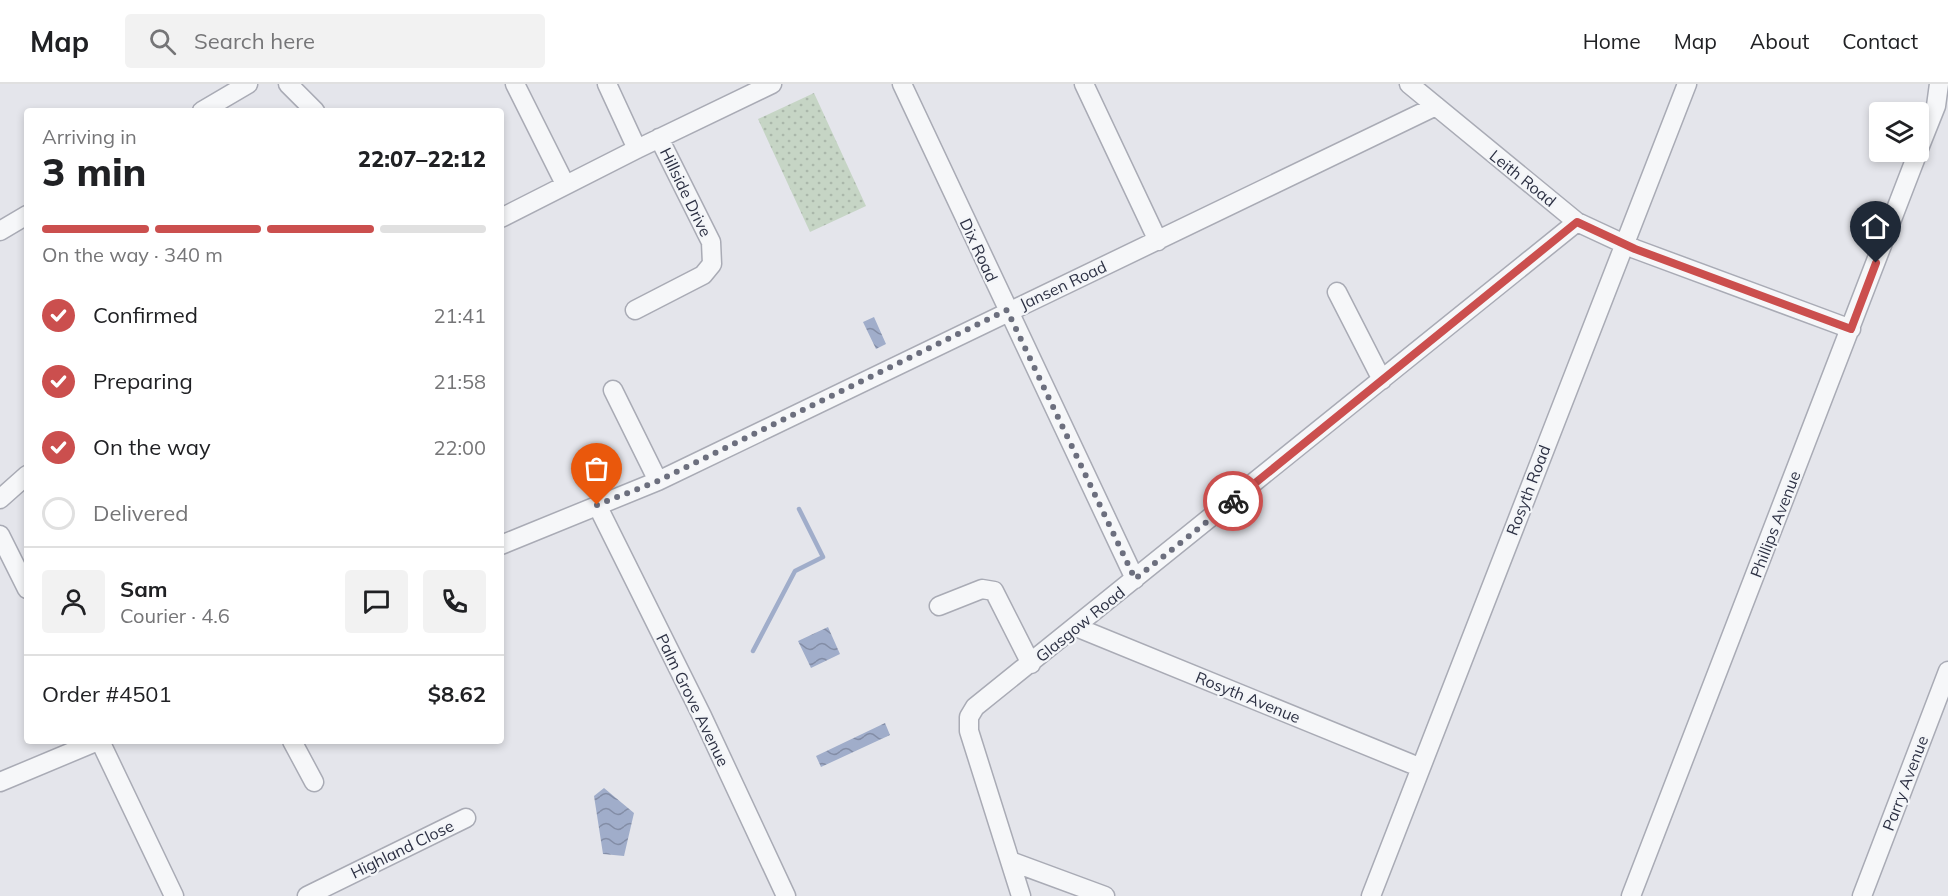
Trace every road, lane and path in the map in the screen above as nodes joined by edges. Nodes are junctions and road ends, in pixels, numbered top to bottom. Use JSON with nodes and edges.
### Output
{"nodes":[{"id":1,"x":248,"y":84,"type":"edge"},
{"id":2,"x":288,"y":84,"type":"edge"},
{"id":3,"x":515,"y":84,"type":"edge"},
{"id":4,"x":607,"y":84,"type":"edge"},
{"id":5,"x":772,"y":84,"type":"edge"},
{"id":6,"x":902,"y":84,"type":"edge"},
{"id":7,"x":1084,"y":84,"type":"edge"},
{"id":8,"x":1409,"y":84,"type":"edge"},
{"id":9,"x":1687,"y":84,"type":"edge"},
{"id":10,"x":1939,"y":84,"type":"edge"},
{"id":11,"x":1436,"y":106,"type":"junction"},
{"id":12,"x":207,"y":108,"type":"edge"},
{"id":13,"x":312,"y":108,"type":"edge"},
{"id":14,"x":1942,"y":112,"type":"edge"},
{"id":15,"x":1929,"y":133,"type":"edge"},
{"id":16,"x":659,"y":138,"type":"junction"},
{"id":17,"x":637,"y":149,"type":"junction"},
{"id":18,"x":1914,"y":162,"type":"edge"},
{"id":19,"x":565,"y":184,"type":"junction"},
{"id":20,"x":504,"y":216,"type":"edge"},
{"id":21,"x":24,"y":217,"type":"edge"},
{"id":22,"x":1577,"y":222,"type":"junction"},
{"id":23,"x":0,"y":231,"type":"edge"},
{"id":24,"x":1158,"y":241,"type":"junction"},
{"id":25,"x":1624,"y":244,"type":"junction"},
{"id":26,"x":1337,"y":292,"type":"dead end"},
{"id":27,"x":635,"y":310,"type":"dead end"},
{"id":28,"x":1007,"y":310,"type":"junction"},
{"id":29,"x":1851,"y":329,"type":"junction"},
{"id":30,"x":1382,"y":380,"type":"junction"},
{"id":31,"x":613,"y":390,"type":"dead end"},
{"id":32,"x":24,"y":478,"type":"edge"},
{"id":33,"x":658,"y":481,"type":"junction"},
{"id":34,"x":0,"y":499,"type":"edge"},
{"id":35,"x":597,"y":505,"type":"junction"},
{"id":36,"x":0,"y":535,"type":"edge"},
{"id":37,"x":504,"y":544,"type":"edge"},
{"id":38,"x":1135,"y":579,"type":"junction"},
{"id":39,"x":24,"y":582,"type":"edge"},
{"id":40,"x":939,"y":606,"type":"dead end"},
{"id":41,"x":1077,"y":627,"type":"junction"},
{"id":42,"x":1031,"y":664,"type":"junction"},
{"id":43,"x":1946,"y":678,"type":"edge"},
{"id":44,"x":92,"y":744,"type":"edge"},
{"id":45,"x":100,"y":744,"type":"edge"},
{"id":46,"x":294,"y":744,"type":"edge"},
{"id":47,"x":1419,"y":767,"type":"junction"},
{"id":48,"x":0,"y":782,"type":"edge"},
{"id":49,"x":314,"y":782,"type":"dead end"},
{"id":50,"x":466,"y":818,"type":"dead end"},
{"id":51,"x":1010,"y":861,"type":"junction"},
{"id":52,"x":174,"y":896,"type":"edge"},
{"id":53,"x":307,"y":896,"type":"edge"},
{"id":54,"x":786,"y":896,"type":"edge"},
{"id":55,"x":1021,"y":896,"type":"edge"},
{"id":56,"x":1105,"y":896,"type":"edge"},
{"id":57,"x":1371,"y":896,"type":"edge"},
{"id":58,"x":1631,"y":896,"type":"edge"},
{"id":59,"x":1862,"y":896,"type":"edge"}],
"edges":[{"from":1,"to":12,"type":"street"},
{"from":2,"to":13,"type":"street"},
{"from":3,"to":19,"type":"street"},
{"from":4,"to":17,"type":"street","name":"Hillside Drive"},
{"from":5,"to":16,"type":"street","name":"Hillside Drive"},
{"from":6,"to":28,"type":"street","name":"Dix Road"},
{"from":7,"to":24,"type":"street"},
{"from":8,"to":11,"type":"street","name":"Leith Road"},
{"from":9,"to":25,"type":"street","name":"Rosyth Road"},
{"from":10,"to":14,"type":"street","name":"Phillips Avenue"},
{"from":11,"to":22,"type":"street","name":"Leith Road"},
{"from":11,"to":24,"type":"street","name":"Jansen Road"},
{"from":14,"to":15,"type":"street","name":"Phillips Avenue"},
{"from":16,"to":17,"type":"street","name":"Hillside Drive"},
{"from":16,"to":27,"type":"street","name":"Hillside Drive"},
{"from":17,"to":19,"type":"street","name":"Hillside Drive"},
{"from":18,"to":29,"type":"street","name":"Phillips Avenue"},
{"from":19,"to":20,"type":"street","name":"Hillside Drive"},
{"from":21,"to":23,"type":"street"},
{"from":22,"to":25,"type":"street","name":"Leith Road"},
{"from":22,"to":30,"type":"street","name":"Glasgow Road"},
{"from":24,"to":28,"type":"street","name":"Jansen Road"},
{"from":25,"to":29,"type":"street","name":"Leith Road"},
{"from":25,"to":47,"type":"street","name":"Rosyth Road"},
{"from":26,"to":30,"type":"street"},
{"from":28,"to":33,"type":"street","name":"Jansen Road"},
{"from":28,"to":38,"type":"street","name":"Dix Road"},
{"from":29,"to":58,"type":"street","name":"Phillips Avenue"},
{"from":30,"to":38,"type":"street","name":"Glasgow Road"},
{"from":31,"to":33,"type":"street"},
{"from":32,"to":34,"type":"street"},
{"from":33,"to":35,"type":"street","name":"Jansen Road"},
{"from":35,"to":37,"type":"street","name":"Jansen Road"},
{"from":35,"to":54,"type":"street","name":"Palm Grove Avenue"},
{"from":36,"to":39,"type":"street"},
{"from":38,"to":41,"type":"street","name":"Glasgow Road"},
{"from":40,"to":42,"type":"street","name":"Glasgow Road"},
{"from":41,"to":42,"type":"street","name":"Glasgow Road"},
{"from":41,"to":47,"type":"street","name":"Rosyth Avenue"},
{"from":42,"to":51,"type":"street","name":"Glasgow Road"},
{"from":43,"to":59,"type":"street","name":"Parry Avenue"},
{"from":44,"to":48,"type":"street"},
{"from":45,"to":52,"type":"street"},
{"from":46,"to":49,"type":"street"},
{"from":47,"to":57,"type":"street","name":"Rosyth Road"},
{"from":50,"to":53,"type":"street","name":"Highland Close"},
{"from":51,"to":55,"type":"street","name":"Glasgow Road"},
{"from":51,"to":56,"type":"street"}]}
